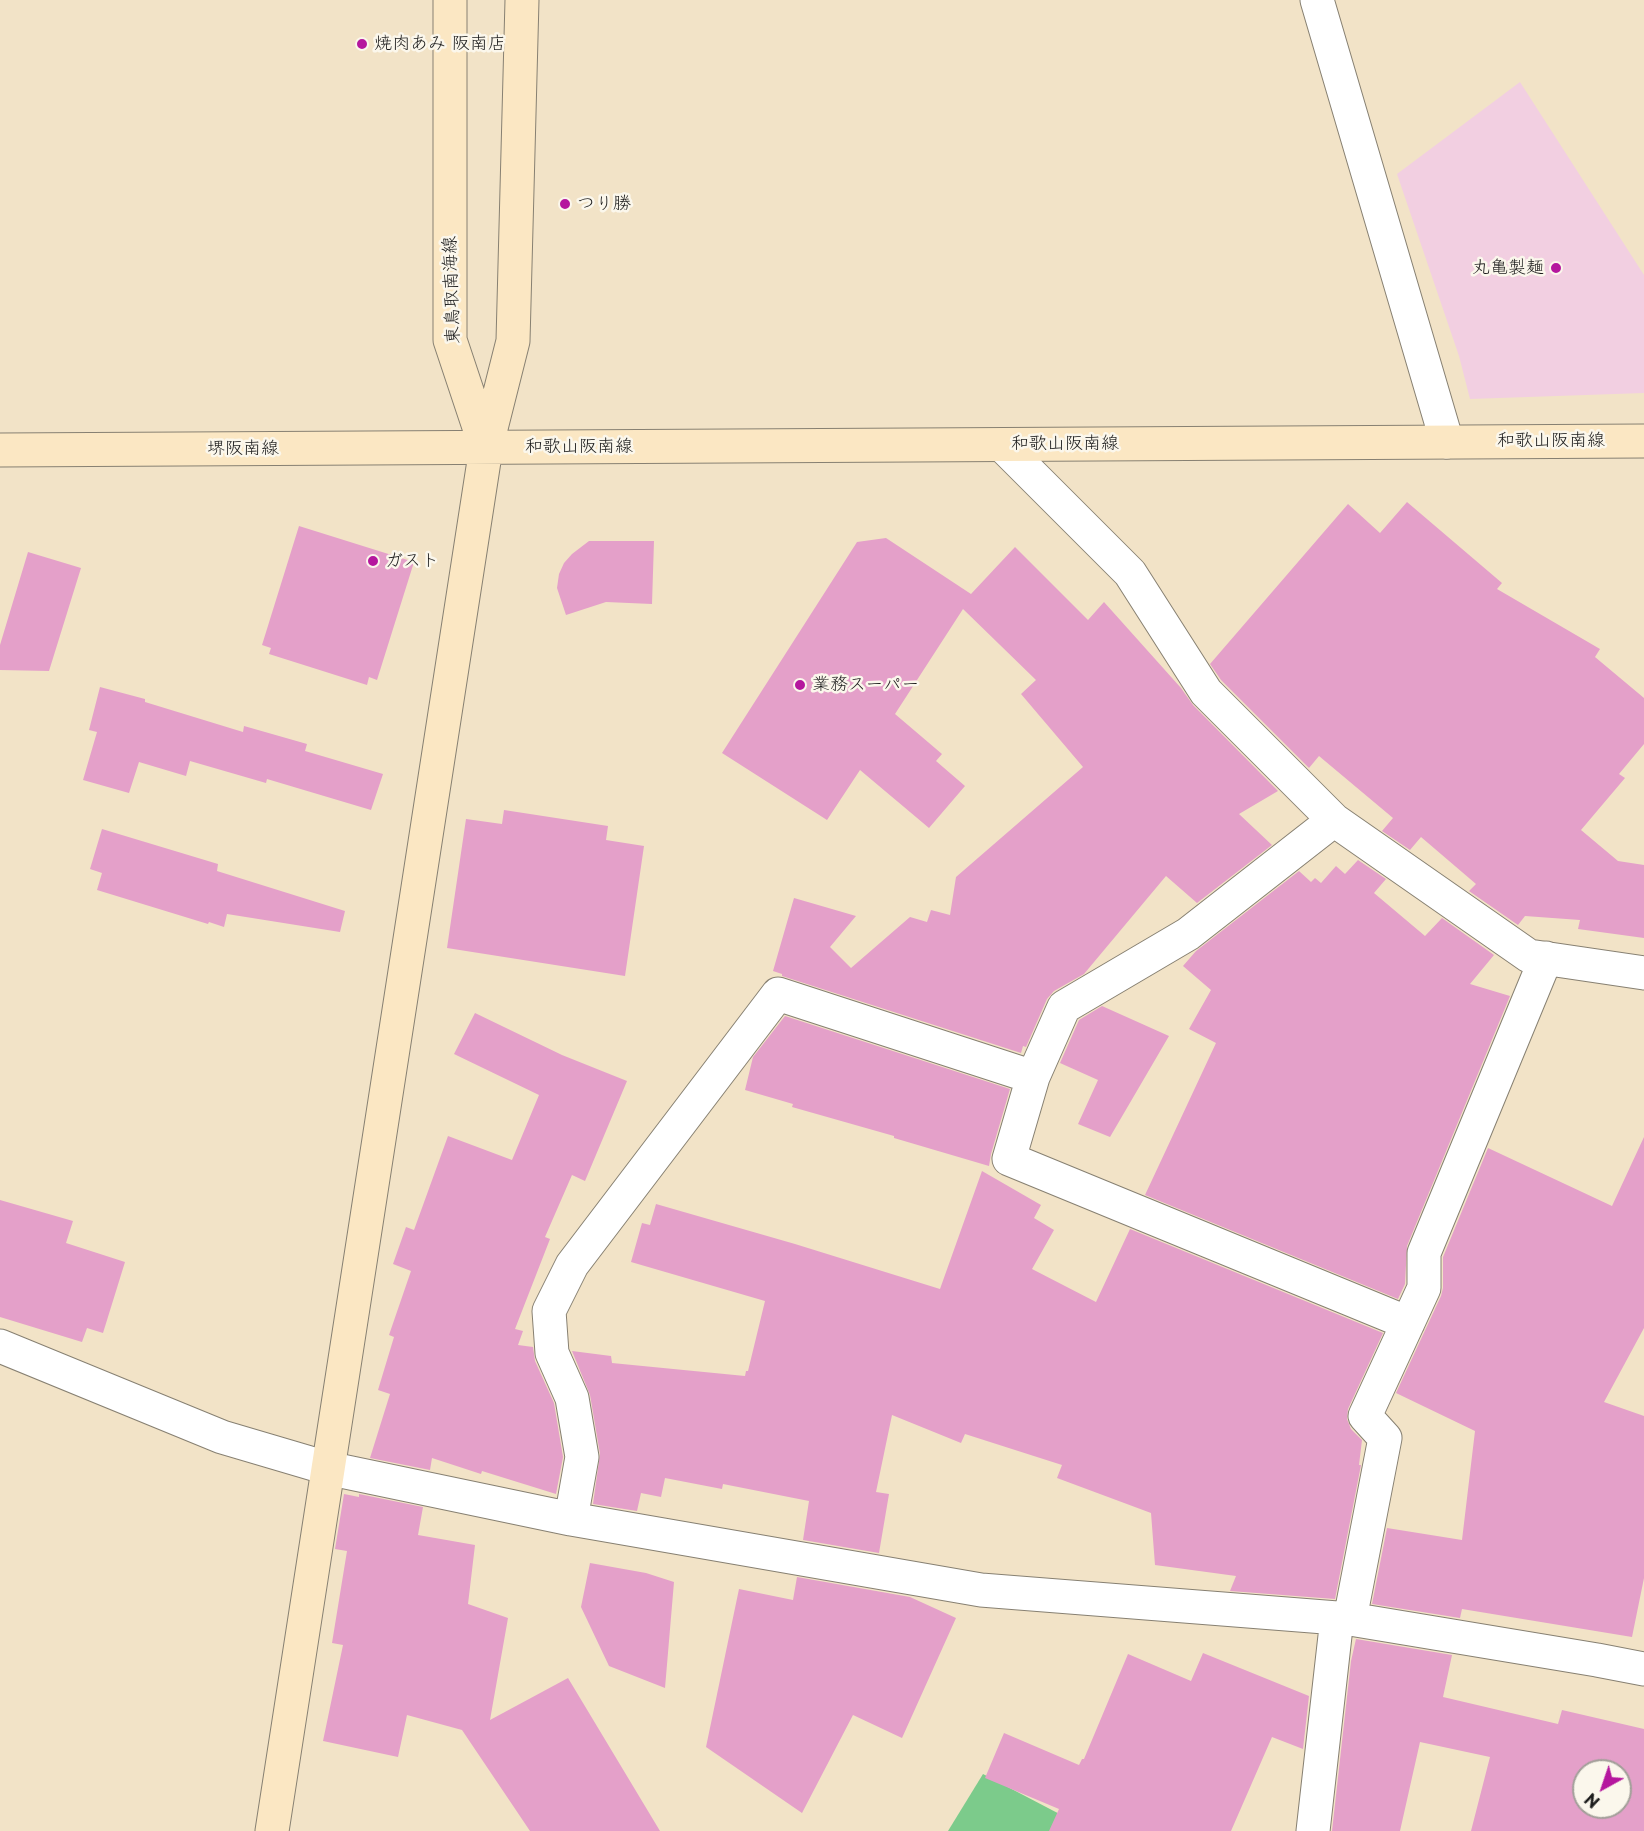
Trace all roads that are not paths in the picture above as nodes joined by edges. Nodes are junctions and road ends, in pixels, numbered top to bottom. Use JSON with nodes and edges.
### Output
{"nodes":[{"id":1,"x":450,"y":0,"type":"edge"},
{"id":2,"x":522,"y":0,"type":"edge"},
{"id":3,"x":1317,"y":0,"type":"edge"},
{"id":4,"x":1644,"y":441,"type":"edge"},
{"id":5,"x":1447,"y":442,"type":"junction"},
{"id":6,"x":1002,"y":445,"type":"junction"},
{"id":7,"x":486,"y":448,"type":"junction"},
{"id":8,"x":0,"y":450,"type":"edge"},
{"id":9,"x":1334,"y":820,"type":"junction"},
{"id":10,"x":1546,"y":958,"type":"junction"},
{"id":11,"x":1644,"y":973,"type":"edge"},
{"id":12,"x":1033,"y":1077,"type":"junction"},
{"id":13,"x":1408,"y":1323,"type":"junction"},
{"id":14,"x":0,"y":1346,"type":"edge"},
{"id":15,"x":327,"y":1468,"type":"junction"},
{"id":16,"x":571,"y":1520,"type":"junction"},
{"id":17,"x":1344,"y":1619,"type":"junction"},
{"id":18,"x":1644,"y":1669,"type":"edge"},
{"id":19,"x":272,"y":1831,"type":"edge"},
{"id":20,"x":1313,"y":1831,"type":"edge"}],
"edges":[{"from":1,"to":7,"type":"main road","name":"東鳥取南海線"},
{"from":2,"to":7,"type":"main road"},
{"from":3,"to":5,"type":"street"},
{"from":4,"to":5,"type":"main road","name":"和歌山阪南線"},
{"from":5,"to":6,"type":"main road","name":"和歌山阪南線"},
{"from":6,"to":7,"type":"main road","name":"和歌山阪南線"},
{"from":6,"to":9,"type":"street"},
{"from":7,"to":8,"type":"main road","name":"堺阪南線"},
{"from":7,"to":15,"type":"main road"},
{"from":9,"to":10,"type":"street"},
{"from":9,"to":12,"type":"street"},
{"from":10,"to":11,"type":"street"},
{"from":10,"to":13,"type":"street"},
{"from":12,"to":13,"type":"street"},
{"from":12,"to":16,"type":"street"},
{"from":13,"to":17,"type":"street"},
{"from":14,"to":15,"type":"street"},
{"from":15,"to":16,"type":"street"},
{"from":15,"to":19,"type":"main road"},
{"from":16,"to":17,"type":"street"},
{"from":17,"to":18,"type":"street"},
{"from":17,"to":20,"type":"street"}]}
